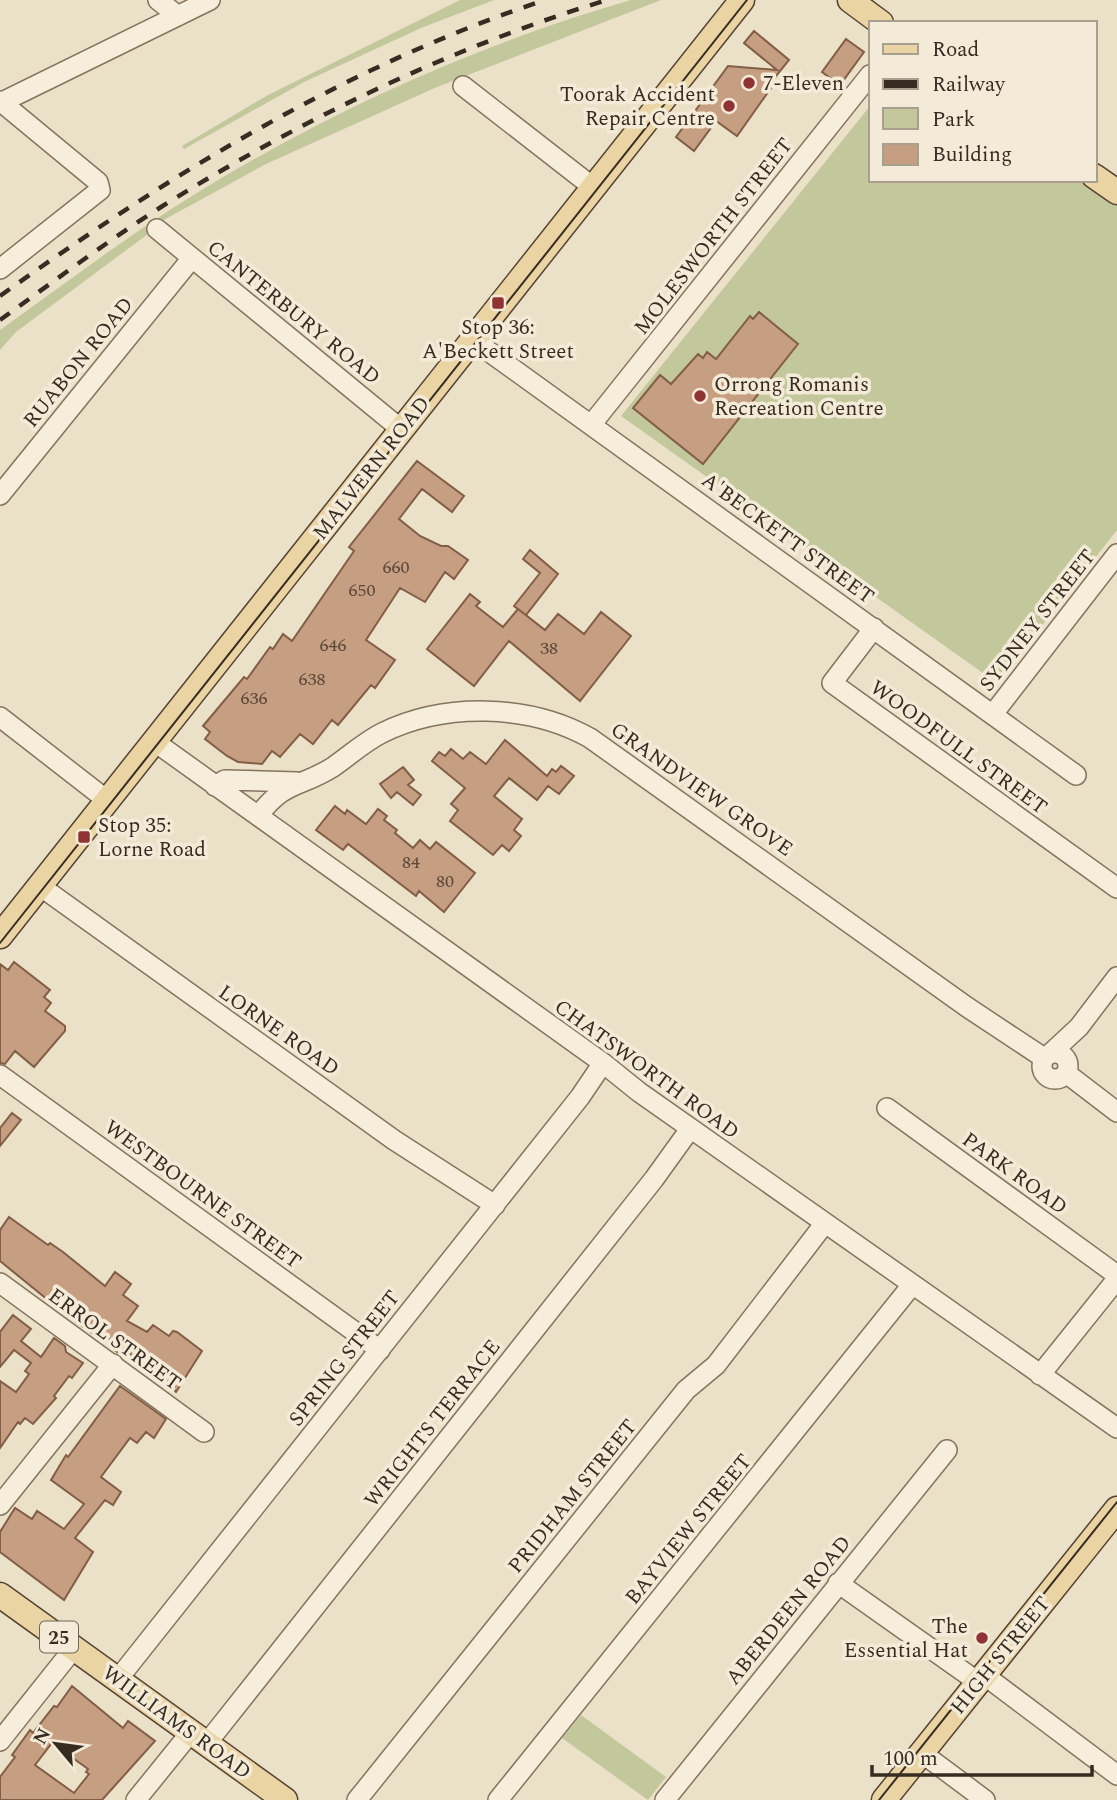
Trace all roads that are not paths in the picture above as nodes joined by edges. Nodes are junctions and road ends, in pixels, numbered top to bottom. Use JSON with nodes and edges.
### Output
{"nodes":[{"id":1,"x":158,"y":0,"type":"edge"},
{"id":2,"x":210,"y":0,"type":"edge"},
{"id":3,"x":742,"y":0,"type":"edge"},
{"id":4,"x":850,"y":0,"type":"edge"},
{"id":5,"x":177,"y":16,"type":"junction"},
{"id":6,"x":878,"y":21,"type":"edge"},
{"id":7,"x":869,"y":76,"type":"edge"},
{"id":8,"x":463,"y":86,"type":"dead end"},
{"id":9,"x":1,"y":102,"type":"edge"},
{"id":10,"x":1096,"y":177,"type":"edge"},
{"id":11,"x":594,"y":188,"type":"junction"},
{"id":12,"x":1117,"y":192,"type":"edge"},
{"id":13,"x":157,"y":229,"type":"dead end"},
{"id":14,"x":192,"y":258,"type":"junction"},
{"id":15,"x":0,"y":269,"type":"edge"},
{"id":16,"x":473,"y":340,"type":"junction"},
{"id":17,"x":592,"y":425,"type":"junction"},
{"id":18,"x":402,"y":430,"type":"junction"},
{"id":19,"x":0,"y":495,"type":"edge"},
{"id":20,"x":1117,"y":554,"type":"edge"},
{"id":21,"x":874,"y":628,"type":"junction"},
{"id":22,"x":993,"y":714,"type":"junction"},
{"id":23,"x":0,"y":717,"type":"edge"},
{"id":24,"x":155,"y":742,"type":"junction"},
{"id":25,"x":1076,"y":775,"type":"dead end"},
{"id":26,"x":297,"y":782,"type":"junction"},
{"id":27,"x":215,"y":786,"type":"junction"},
{"id":28,"x":108,"y":801,"type":"junction"},
{"id":29,"x":258,"y":816,"type":"junction"},
{"id":30,"x":40,"y":886,"type":"junction"},
{"id":31,"x":1117,"y":888,"type":"edge"},
{"id":32,"x":0,"y":936,"type":"edge"},
{"id":33,"x":1117,"y":977,"type":"edge"},
{"id":34,"x":1057,"y":1061,"type":"junction"},
{"id":35,"x":603,"y":1063,"type":"junction"},
{"id":36,"x":0,"y":1075,"type":"edge"},
{"id":37,"x":887,"y":1108,"type":"dead end"},
{"id":38,"x":1117,"y":1112,"type":"edge"},
{"id":39,"x":690,"y":1129,"type":"junction"},
{"id":40,"x":495,"y":1205,"type":"junction"},
{"id":41,"x":825,"y":1223,"type":"junction"},
{"id":42,"x":1117,"y":1277,"type":"edge"},
{"id":43,"x":0,"y":1283,"type":"edge"},
{"id":44,"x":912,"y":1285,"type":"junction"},
{"id":45,"x":380,"y":1350,"type":"junction"},
{"id":46,"x":113,"y":1364,"type":"junction"},
{"id":47,"x":1040,"y":1375,"type":"junction"},
{"id":48,"x":1117,"y":1428,"type":"edge"},
{"id":49,"x":204,"y":1432,"type":"dead end"},
{"id":50,"x":947,"y":1450,"type":"dead end"},
{"id":51,"x":0,"y":1505,"type":"edge"},
{"id":52,"x":1117,"y":1509,"type":"edge"},
{"id":53,"x":838,"y":1583,"type":"junction"},
{"id":54,"x":0,"y":1595,"type":"edge"},
{"id":55,"x":74,"y":1648,"type":"junction"},
{"id":56,"x":118,"y":1679,"type":"junction"},
{"id":57,"x":981,"y":1679,"type":"junction"},
{"id":58,"x":199,"y":1738,"type":"junction"},
{"id":59,"x":0,"y":1741,"type":"edge"},
{"id":60,"x":922,"y":1753,"type":"junction"},
{"id":61,"x":1117,"y":1774,"type":"edge"},
{"id":62,"x":136,"y":1800,"type":"edge"},
{"id":63,"x":285,"y":1800,"type":"edge"},
{"id":64,"x":357,"y":1800,"type":"edge"},
{"id":65,"x":498,"y":1800,"type":"edge"},
{"id":66,"x":665,"y":1800,"type":"edge"},
{"id":67,"x":884,"y":1800,"type":"edge"},
{"id":68,"x":985,"y":1800,"type":"edge"}],
"edges":[{"from":1,"to":5,"type":"street"},
{"from":2,"to":5,"type":"street"},
{"from":3,"to":11,"type":"main road","name":"MALVERN ROAD"},
{"from":4,"to":6,"type":"main road"},
{"from":5,"to":9,"type":"street"},
{"from":7,"to":17,"type":"street","name":"MOLESWORTH STREET"},
{"from":8,"to":11,"type":"street"},
{"from":9,"to":15,"type":"street"},
{"from":10,"to":12,"type":"main road"},
{"from":11,"to":16,"type":"main road","name":"MALVERN ROAD"},
{"from":13,"to":14,"type":"street","name":"CANTERBURY ROAD"},
{"from":14,"to":18,"type":"street","name":"CANTERBURY ROAD"},
{"from":14,"to":19,"type":"street","name":"RUABON ROAD"},
{"from":16,"to":17,"type":"street","name":"A'BECKETT STREET"},
{"from":16,"to":18,"type":"main road","name":"MALVERN ROAD"},
{"from":17,"to":21,"type":"street","name":"A'BECKETT STREET"},
{"from":18,"to":24,"type":"main road","name":"MALVERN ROAD"},
{"from":20,"to":22,"type":"street","name":"SYDNEY STREET"},
{"from":21,"to":22,"type":"street","name":"A'BECKETT STREET"},
{"from":21,"to":31,"type":"street","name":"WOODFULL STREET"},
{"from":22,"to":25,"type":"street","name":"A'BECKETT STREET"},
{"from":23,"to":28,"type":"street"},
{"from":24,"to":27,"type":"street","name":"CHATSWORTH ROAD"},
{"from":24,"to":28,"type":"main road","name":"MALVERN ROAD"},
{"from":26,"to":27,"type":"street","name":"GRANDVIEW GROVE"},
{"from":26,"to":29,"type":"street","name":"GRANDVIEW GROVE"},
{"from":26,"to":34,"type":"street","name":"GRANDVIEW GROVE"},
{"from":27,"to":29,"type":"street","name":"CHATSWORTH ROAD"},
{"from":28,"to":30,"type":"main road","name":"MALVERN ROAD"},
{"from":29,"to":35,"type":"street","name":"CHATSWORTH ROAD"},
{"from":30,"to":32,"type":"main road","name":"MALVERN ROAD"},
{"from":30,"to":40,"type":"street","name":"LORNE ROAD"},
{"from":33,"to":34,"type":"street"},
{"from":34,"to":38,"type":"street","name":"GRANDVIEW GROVE"},
{"from":35,"to":39,"type":"street","name":"CHATSWORTH ROAD"},
{"from":35,"to":40,"type":"street","name":"SPRING STREET"},
{"from":36,"to":45,"type":"street","name":"WESTBOURNE STREET"},
{"from":37,"to":42,"type":"street","name":"PARK ROAD"},
{"from":39,"to":41,"type":"street","name":"CHATSWORTH ROAD"},
{"from":39,"to":58,"type":"street","name":"WRIGHTS TERRACE"},
{"from":40,"to":45,"type":"street","name":"SPRING STREET"},
{"from":41,"to":44,"type":"street","name":"CHATSWORTH ROAD"},
{"from":41,"to":64,"type":"street","name":"PRIDHAM STREET"},
{"from":42,"to":47,"type":"street"},
{"from":43,"to":46,"type":"street","name":"ERROL STREET"},
{"from":44,"to":47,"type":"street","name":"CHATSWORTH ROAD"},
{"from":44,"to":65,"type":"street","name":"BAYVIEW STREET"},
{"from":45,"to":56,"type":"street","name":"SPRING STREET"},
{"from":46,"to":49,"type":"street","name":"ERROL STREET"},
{"from":46,"to":51,"type":"street"},
{"from":47,"to":48,"type":"street","name":"CHATSWORTH ROAD"},
{"from":50,"to":53,"type":"street","name":"ABERDEEN ROAD"},
{"from":52,"to":57,"type":"main road","name":"HIGH STREET"},
{"from":53,"to":57,"type":"street"},
{"from":53,"to":66,"type":"street","name":"ABERDEEN ROAD"},
{"from":54,"to":55,"type":"main road","name":"WILLIAMS ROAD","number":"25"},
{"from":55,"to":56,"type":"main road","name":"WILLIAMS ROAD","number":"25"},
{"from":55,"to":59,"type":"street"},
{"from":56,"to":58,"type":"main road","name":"WILLIAMS ROAD","number":"25"},
{"from":57,"to":60,"type":"main road","name":"HIGH STREET"},
{"from":57,"to":61,"type":"street"},
{"from":58,"to":62,"type":"street","name":"WRIGHTS TERRACE"},
{"from":58,"to":63,"type":"main road","name":"WILLIAMS ROAD","number":"25"},
{"from":60,"to":67,"type":"main road","name":"HIGH STREET"},
{"from":60,"to":68,"type":"street"}]}
